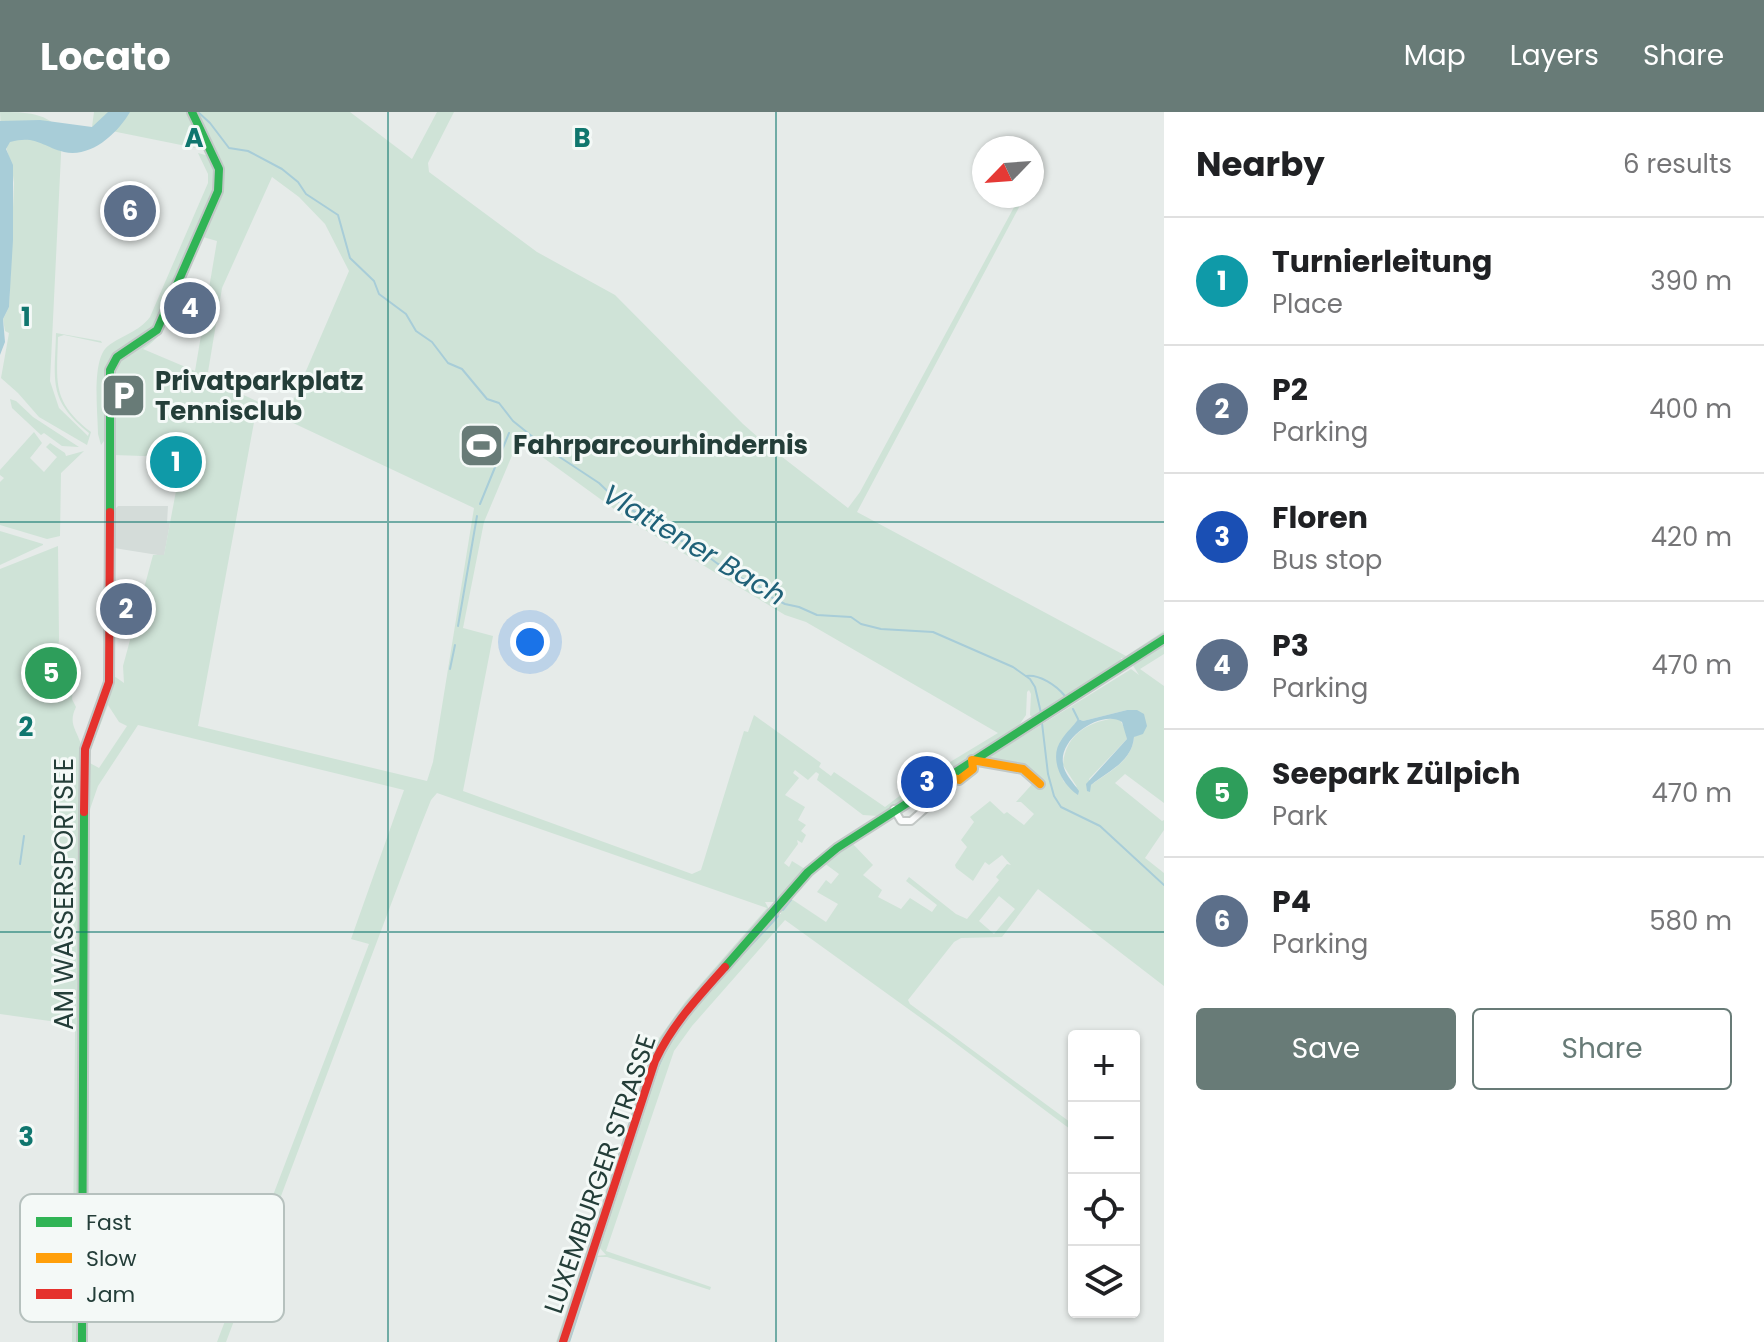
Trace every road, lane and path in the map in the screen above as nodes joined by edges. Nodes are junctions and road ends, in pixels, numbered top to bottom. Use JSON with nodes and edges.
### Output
{"nodes":[{"id":1,"x":192,"y":112,"type":"edge"},
{"id":2,"x":1164,"y":639,"type":"edge"},
{"id":3,"x":972,"y":760,"type":"junction"},
{"id":4,"x":950,"y":776,"type":"junction"},
{"id":5,"x":1040,"y":784,"type":"dead end"},
{"id":6,"x":894,"y":809,"type":"junction"},
{"id":7,"x":83,"y":1194,"type":"edge"},
{"id":8,"x":82,"y":1322,"type":"edge"},
{"id":9,"x":82,"y":1342,"type":"edge"},
{"id":10,"x":563,"y":1342,"type":"edge"}],
"edges":[{"from":1,"to":7,"type":"street","name":"AM WASSERSPORTSEE"},
{"from":2,"to":3,"type":"street","name":"LUXEMBURGER STRASSE"},
{"from":3,"to":4,"type":"street","name":"LUXEMBURGER STRASSE"},
{"from":3,"to":5,"type":"street"},
{"from":4,"to":6,"type":"street","name":"LUXEMBURGER STRASSE"},
{"from":4,"to":6,"type":"street"},
{"from":6,"to":10,"type":"street","name":"LUXEMBURGER STRASSE"},
{"from":8,"to":9,"type":"street","name":"AM WASSERSPORTSEE"}]}
